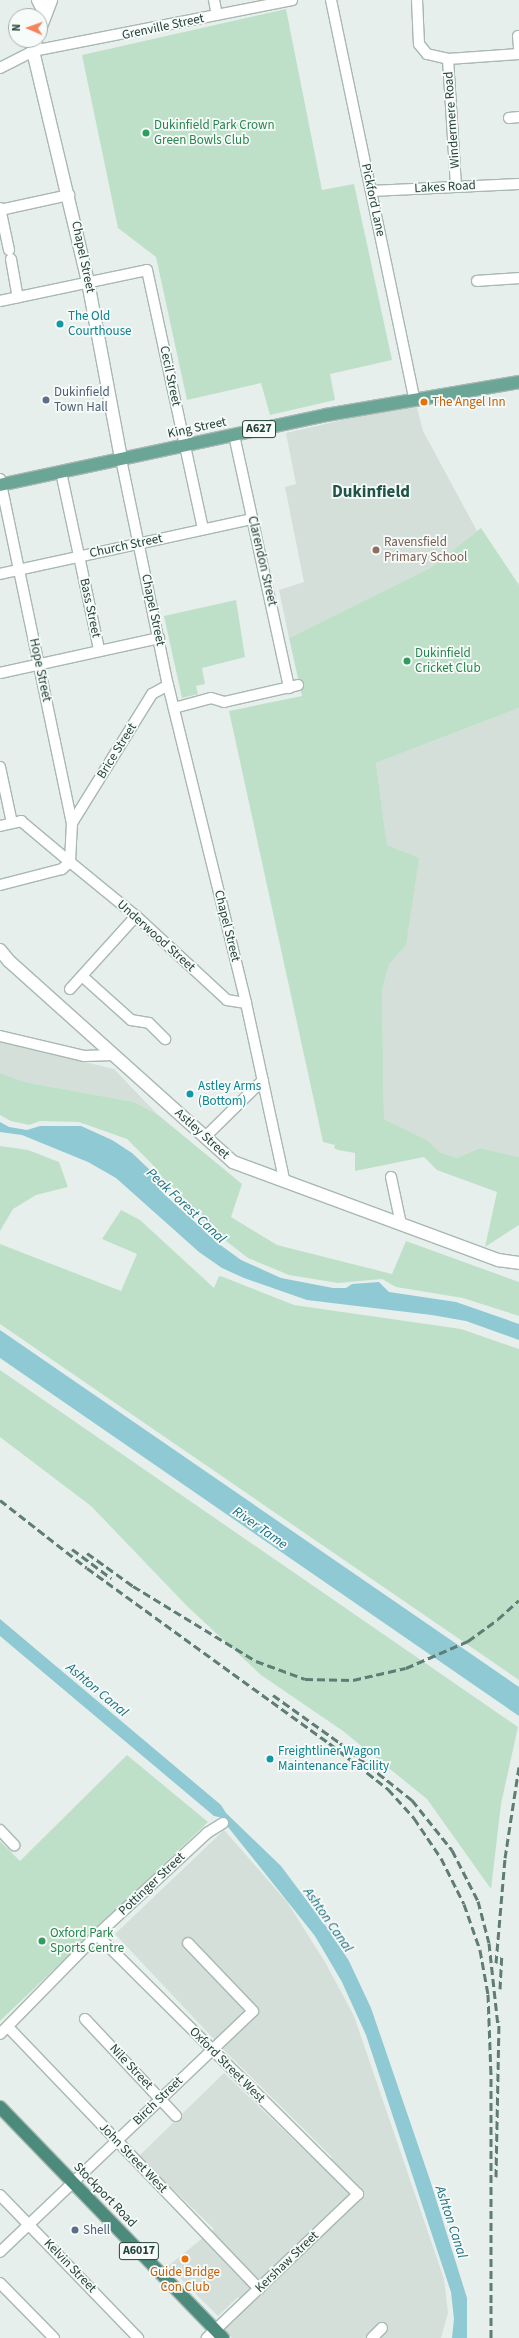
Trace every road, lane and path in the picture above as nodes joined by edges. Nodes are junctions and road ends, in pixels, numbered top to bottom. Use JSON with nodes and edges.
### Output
{"nodes":[{"id":1,"x":214,"y":0,"type":"edge"},
{"id":2,"x":292,"y":0,"type":"edge"},
{"id":3,"x":331,"y":0,"type":"edge"},
{"id":4,"x":417,"y":0,"type":"edge"},
{"id":5,"x":217,"y":16,"type":"junction"},
{"id":6,"x":518,"y":36,"type":"edge"},
{"id":7,"x":48,"y":44,"type":"edge"},
{"id":8,"x":32,"y":48,"type":"edge"},
{"id":9,"x":35,"y":48,"type":"edge"},
{"id":10,"x":519,"y":48,"type":"edge"},
{"id":11,"x":519,"y":54,"type":"edge"},
{"id":12,"x":448,"y":59,"type":"junction"},
{"id":13,"x":0,"y":68,"type":"edge"},
{"id":14,"x":519,"y":184,"type":"edge"},
{"id":15,"x":456,"y":187,"type":"junction"},
{"id":16,"x":371,"y":191,"type":"junction"},
{"id":17,"x":69,"y":195,"type":"junction"},
{"id":18,"x":0,"y":209,"type":"edge"},
{"id":19,"x":519,"y":278,"type":"edge"},
{"id":20,"x":477,"y":281,"type":"dead end"},
{"id":21,"x":88,"y":282,"type":"junction"},
{"id":22,"x":18,"y":297,"type":"junction"},
{"id":23,"x":0,"y":301,"type":"edge"},
{"id":24,"x":519,"y":382,"type":"edge"},
{"id":25,"x":414,"y":399,"type":"junction"},
{"id":26,"x":234,"y":435,"type":"junction"},
{"id":27,"x":185,"y":445,"type":"junction"},
{"id":28,"x":120,"y":459,"type":"junction"},
{"id":29,"x":61,"y":472,"type":"junction"},
{"id":30,"x":0,"y":483,"type":"edge"},
{"id":31,"x":252,"y":519,"type":"junction"},
{"id":32,"x":203,"y":529,"type":"junction"},
{"id":33,"x":138,"y":543,"type":"junction"},
{"id":34,"x":79,"y":556,"type":"junction"},
{"id":35,"x":19,"y":569,"type":"junction"},
{"id":36,"x":0,"y":574,"type":"edge"},
{"id":37,"x":159,"y":638,"type":"junction"},
{"id":38,"x":99,"y":650,"type":"junction"},
{"id":39,"x":39,"y":663,"type":"junction"},
{"id":40,"x":0,"y":673,"type":"edge"},
{"id":41,"x":168,"y":685,"type":"junction"},
{"id":42,"x":174,"y":708,"type":"junction"},
{"id":43,"x":0,"y":767,"type":"edge"},
{"id":44,"x":12,"y":823,"type":"junction"},
{"id":45,"x":72,"y":823,"type":"junction"},
{"id":46,"x":0,"y":826,"type":"edge"},
{"id":47,"x":70,"y":862,"type":"junction"},
{"id":48,"x":0,"y":885,"type":"edge"},
{"id":49,"x":136,"y":916,"type":"junction"},
{"id":50,"x":0,"y":950,"type":"edge"},
{"id":51,"x":82,"y":976,"type":"junction"},
{"id":52,"x":70,"y":989,"type":"dead end"},
{"id":53,"x":246,"y":1003,"type":"junction"},
{"id":54,"x":0,"y":1036,"type":"edge"},
{"id":55,"x":165,"y":1039,"type":"dead end"},
{"id":56,"x":113,"y":1055,"type":"junction"},
{"id":57,"x":262,"y":1080,"type":"junction"},
{"id":58,"x":205,"y":1136,"type":"junction"},
{"id":59,"x":391,"y":1177,"type":"dead end"},
{"id":60,"x":284,"y":1179,"type":"junction"},
{"id":61,"x":401,"y":1224,"type":"junction"},
{"id":62,"x":519,"y":1263,"type":"edge"},
{"id":63,"x":223,"y":1823,"type":"dead end"},
{"id":64,"x":0,"y":1830,"type":"edge"},
{"id":65,"x":14,"y":1845,"type":"dead end"},
{"id":66,"x":97,"y":1935,"type":"junction"},
{"id":67,"x":188,"y":1943,"type":"dead end"},
{"id":68,"x":85,"y":2019,"type":"dead end"},
{"id":69,"x":4,"y":2031,"type":"edge"},
{"id":70,"x":210,"y":2050,"type":"junction"},
{"id":71,"x":161,"y":2099,"type":"junction"},
{"id":72,"x":0,"y":2107,"type":"edge"},
{"id":73,"x":176,"y":2116,"type":"dead end"},
{"id":74,"x":117,"y":2141,"type":"junction"},
{"id":75,"x":73,"y":2182,"type":"junction"},
{"id":76,"x":358,"y":2194,"type":"joint"},
{"id":77,"x":0,"y":2195,"type":"edge"},
{"id":78,"x":29,"y":2224,"type":"junction"},
{"id":79,"x":0,"y":2252,"type":"edge"},
{"id":80,"x":0,"y":2283,"type":"edge"},
{"id":81,"x":259,"y":2289,"type":"junction"},
{"id":82,"x":382,"y":2328,"type":"dead end"},
{"id":83,"x":215,"y":2335,"type":"edge"},
{"id":84,"x":54,"y":2338,"type":"edge"},
{"id":85,"x":138,"y":2338,"type":"edge"},
{"id":86,"x":372,"y":2338,"type":"edge"}],
"edges":[{"from":1,"to":5,"type":"street"},
{"from":2,"to":5,"type":"street","name":"Grenville Street"},
{"from":3,"to":16,"type":"street","name":"Pickford Lane"},
{"from":4,"to":12,"type":"street","name":"Windermere Road"},
{"from":5,"to":7,"type":"street","name":"Grenville Street"},
{"from":6,"to":10,"type":"street"},
{"from":8,"to":13,"type":"street","name":"Grenville Street"},
{"from":9,"to":17,"type":"main road","name":"Chapel Street"},
{"from":11,"to":12,"type":"street"},
{"from":12,"to":15,"type":"street","name":"Windermere Road"},
{"from":14,"to":15,"type":"street","name":"Lakes Road"},
{"from":15,"to":16,"type":"street","name":"Lakes Road"},
{"from":16,"to":25,"type":"street","name":"Pickford Lane"},
{"from":17,"to":18,"type":"street"},
{"from":17,"to":21,"type":"main road","name":"Chapel Street"},
{"from":18,"to":22,"type":"street"},
{"from":19,"to":20,"type":"street"},
{"from":21,"to":22,"type":"street"},
{"from":21,"to":27,"type":"street","name":"Cecil Street"},
{"from":21,"to":28,"type":"main road","name":"Chapel Street"},
{"from":22,"to":23,"type":"street"},
{"from":24,"to":25,"type":"main road","name":"King Street","number":"A627"},
{"from":25,"to":26,"type":"main road","name":"King Street","number":"A627"},
{"from":26,"to":27,"type":"main road","name":"King Street","number":"A627"},
{"from":26,"to":31,"type":"street","name":"Clarendon Street"},
{"from":27,"to":28,"type":"main road","name":"King Street","number":"A627"},
{"from":27,"to":32,"type":"street","name":"Cecil Street"},
{"from":28,"to":29,"type":"main road","name":"King Street","number":"A627"},
{"from":28,"to":33,"type":"street","name":"Chapel Street"},
{"from":29,"to":30,"type":"main road","name":"King Street","number":"A627"},
{"from":29,"to":34,"type":"street","name":"Bass Street"},
{"from":30,"to":35,"type":"street","name":"Hope Street"},
{"from":31,"to":32,"type":"street","name":"Church Street"},
{"from":31,"to":42,"type":"street","name":"Clarendon Street"},
{"from":32,"to":33,"type":"street","name":"Church Street"},
{"from":33,"to":34,"type":"street","name":"Church Street"},
{"from":33,"to":37,"type":"street","name":"Chapel Street"},
{"from":34,"to":35,"type":"street","name":"Church Street"},
{"from":34,"to":38,"type":"street","name":"Bass Street"},
{"from":35,"to":36,"type":"street","name":"Church Street"},
{"from":35,"to":39,"type":"street","name":"Hope Street"},
{"from":37,"to":38,"type":"street"},
{"from":37,"to":41,"type":"street","name":"Chapel Street"},
{"from":38,"to":39,"type":"street"},
{"from":39,"to":40,"type":"street"},
{"from":39,"to":45,"type":"street","name":"Hope Street"},
{"from":41,"to":42,"type":"street","name":"Chapel Street"},
{"from":41,"to":45,"type":"street","name":"Brice Street"},
{"from":42,"to":53,"type":"street","name":"Chapel Street"},
{"from":43,"to":44,"type":"street"},
{"from":44,"to":46,"type":"street"},
{"from":44,"to":47,"type":"street","name":"Underwood Street"},
{"from":45,"to":47,"type":"street","name":"Hope Street"},
{"from":47,"to":48,"type":"street"},
{"from":47,"to":49,"type":"street","name":"Underwood Street"},
{"from":49,"to":51,"type":"street"},
{"from":49,"to":53,"type":"street","name":"Underwood Street"},
{"from":50,"to":56,"type":"main road","name":"Astley Street"},
{"from":51,"to":52,"type":"street"},
{"from":51,"to":55,"type":"street"},
{"from":53,"to":57,"type":"street","name":"Chapel Street"},
{"from":54,"to":56,"type":"street"},
{"from":56,"to":58,"type":"main road","name":"Astley Street"},
{"from":57,"to":58,"type":"street"},
{"from":57,"to":60,"type":"street","name":"Chapel Street"},
{"from":58,"to":60,"type":"main road","name":"Astley Street"},
{"from":59,"to":61,"type":"street"},
{"from":60,"to":61,"type":"main road","name":"Astley Street"},
{"from":61,"to":62,"type":"main road","name":"Astley Street"},
{"from":63,"to":66,"type":"street","name":"Pottinger Street"},
{"from":64,"to":65,"type":"street"},
{"from":66,"to":69,"type":"street","name":"Pottinger Street"},
{"from":66,"to":70,"type":"street","name":"Oxford Street West"},
{"from":67,"to":70,"type":"street","name":"Birch Street"},
{"from":68,"to":71,"type":"street","name":"Nile Street"},
{"from":69,"to":74,"type":"street","name":"John Street West"},
{"from":70,"to":71,"type":"street","name":"Birch Street"},
{"from":70,"to":76,"type":"street","name":"Oxford Street West"},
{"from":71,"to":73,"type":"street","name":"Nile Street"},
{"from":71,"to":74,"type":"street","name":"Birch Street"},
{"from":72,"to":75,"type":"highway","name":"Stockport Road","number":"A6017"},
{"from":74,"to":75,"type":"street","name":"Birch Street"},
{"from":74,"to":81,"type":"street","name":"John Street West"},
{"from":75,"to":78,"type":"street","name":"Birch Street"},
{"from":75,"to":83,"type":"highway","name":"Stockport Road","number":"A6017"},
{"from":76,"to":81,"type":"street","name":"Kershaw Street"},
{"from":77,"to":78,"type":"street","name":"Kelvin Street"},
{"from":78,"to":79,"type":"street","name":"Birch Street"},
{"from":78,"to":85,"type":"street","name":"Kelvin Street"},
{"from":80,"to":84,"type":"street"},
{"from":81,"to":83,"type":"street","name":"Kershaw Street"},
{"from":82,"to":86,"type":"street"}]}
